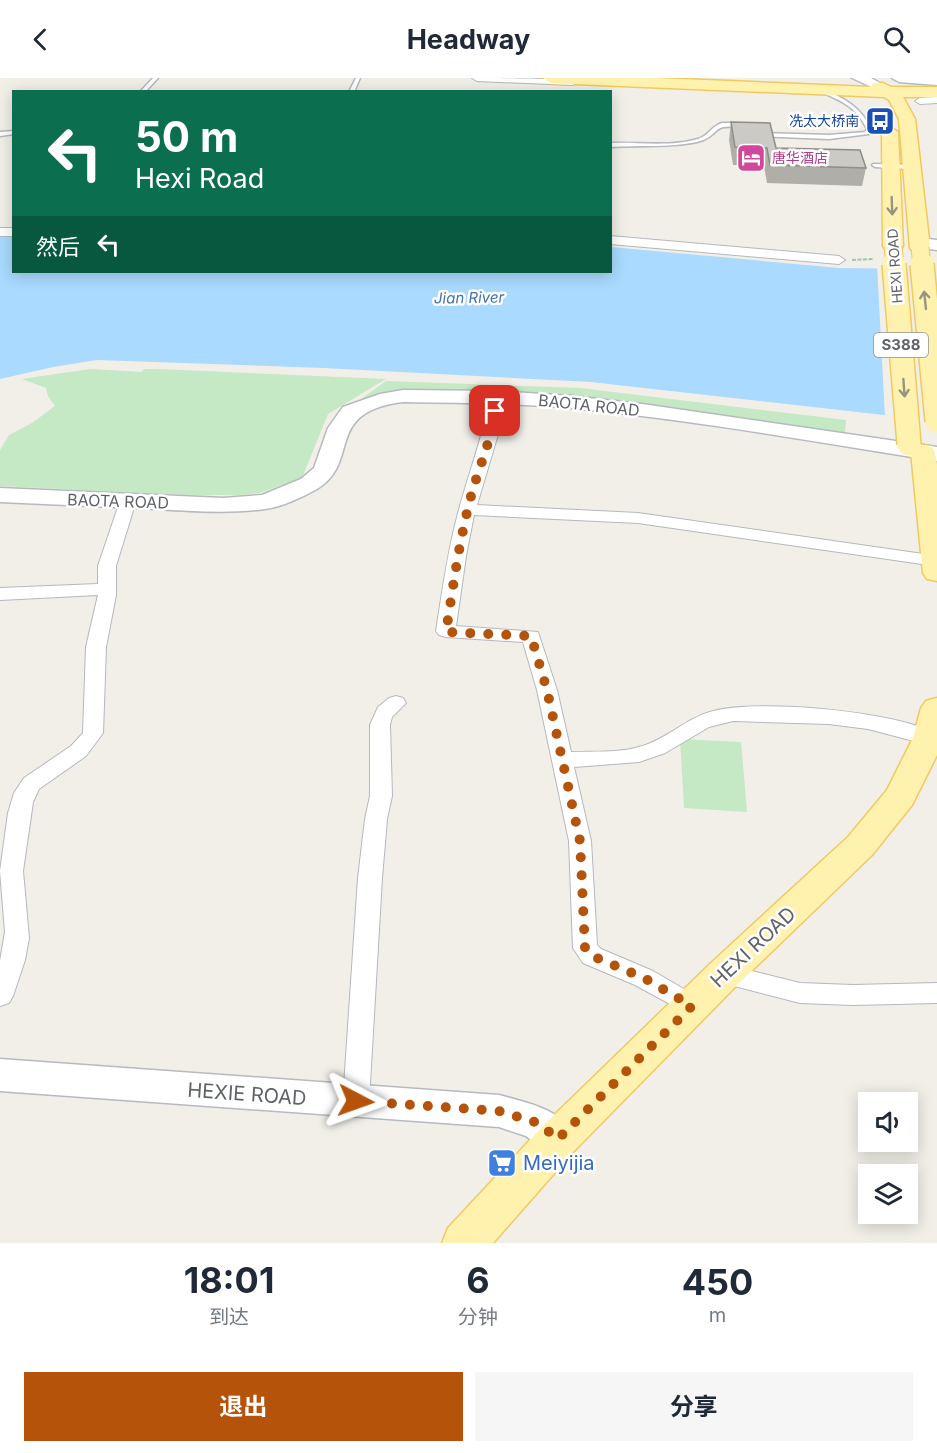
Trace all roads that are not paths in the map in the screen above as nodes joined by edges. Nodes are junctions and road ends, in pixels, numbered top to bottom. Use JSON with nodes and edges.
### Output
{"nodes":[{"id":1,"x":156,"y":78,"type":"edge"},
{"id":2,"x":477,"y":78,"type":"edge"},
{"id":3,"x":774,"y":78,"type":"edge"},
{"id":4,"x":844,"y":78,"type":"edge"},
{"id":5,"x":899,"y":78,"type":"edge"},
{"id":6,"x":926,"y":78,"type":"edge"},
{"id":7,"x":549,"y":79,"type":"edge"},
{"id":8,"x":653,"y":79,"type":"edge"},
{"id":9,"x":726,"y":80,"type":"junction"},
{"id":10,"x":937,"y":82,"type":"edge"},
{"id":11,"x":872,"y":87,"type":"edge"},
{"id":12,"x":144,"y":90,"type":"edge"},
{"id":13,"x":821,"y":90,"type":"junction"},
{"id":14,"x":937,"y":93,"type":"edge"},
{"id":15,"x":929,"y":100,"type":"edge"},
{"id":16,"x":880,"y":113,"type":"dead end"},
{"id":17,"x":907,"y":118,"type":"junction"},
{"id":18,"x":748,"y":130,"type":"edge"},
{"id":19,"x":754,"y":134,"type":"edge"},
{"id":20,"x":612,"y":145,"type":"edge"},
{"id":21,"x":885,"y":163,"type":"junction"},
{"id":22,"x":911,"y":163,"type":"junction"},
{"id":23,"x":612,"y":240,"type":"edge"},
{"id":24,"x":925,"y":245,"type":"edge"},
{"id":25,"x":839,"y":260,"type":"dead end"},
{"id":26,"x":498,"y":397,"type":"junction"},
{"id":27,"x":937,"y":421,"type":"edge"},
{"id":28,"x":926,"y":449,"type":"edge"},
{"id":29,"x":0,"y":495,"type":"edge"},
{"id":30,"x":128,"y":501,"type":"junction"},
{"id":31,"x":933,"y":503,"type":"edge"},
{"id":32,"x":467,"y":510,"type":"junction"},
{"id":33,"x":936,"y":567,"type":"edge"},
{"id":34,"x":107,"y":589,"type":"junction"},
{"id":35,"x":0,"y":594,"type":"edge"},
{"id":36,"x":396,"y":703,"type":"dead end"},
{"id":37,"x":933,"y":723,"type":"edge"},
{"id":38,"x":563,"y":760,"type":"junction"},
{"id":39,"x":724,"y":975,"type":"junction"},
{"id":40,"x":937,"y":993,"type":"edge"},
{"id":41,"x":0,"y":996,"type":"edge"},
{"id":42,"x":692,"y":1006,"type":"junction"},
{"id":43,"x":0,"y":1075,"type":"edge"},
{"id":44,"x":356,"y":1101,"type":"junction"},
{"id":45,"x":558,"y":1139,"type":"junction"},
{"id":46,"x":464,"y":1243,"type":"edge"}],
"edges":[{"from":1,"to":12,"type":"lane"},
{"from":2,"to":7,"type":"street"},
{"from":3,"to":9,"type":"main road"},
{"from":4,"to":11,"type":"street"},
{"from":5,"to":10,"type":"street"},
{"from":6,"to":10,"type":"street"},
{"from":7,"to":8,"type":"main road"},
{"from":8,"to":9,"type":"main road"},
{"from":8,"to":13,"type":"main road"},
{"from":9,"to":11,"type":"main road"},
{"from":10,"to":11,"type":"main road"},
{"from":11,"to":13,"type":"main road"},
{"from":11,"to":14,"type":"main road"},
{"from":11,"to":17,"type":"main road","name":"HEXI ROAD","number":"S388"},
{"from":11,"to":21,"type":"main road","name":"HEXI ROAD","number":"S388"},
{"from":13,"to":16,"type":"main road"},
{"from":13,"to":19,"type":"lane"},
{"from":14,"to":15,"type":"main road"},
{"from":15,"to":17,"type":"main road"},
{"from":17,"to":22,"type":"main road","name":"HEXI ROAD","number":"S388"},
{"from":18,"to":20,"type":"lane"},
{"from":21,"to":22,"type":"main road"},
{"from":21,"to":28,"type":"main road","name":"HEXI ROAD","number":"S388","one_way":true,"bridge":true},
{"from":22,"to":24,"type":"main road","name":"HEXI ROAD","number":"S388"},
{"from":23,"to":25,"type":"street"},
{"from":27,"to":24,"type":"main road","name":"HEXI ROAD","number":"S388","one_way":true,"bridge":true},
{"from":26,"to":28,"type":"street","name":"BAOTA ROAD"},
{"from":26,"to":30,"type":"street","name":"BAOTA ROAD"},
{"from":26,"to":32,"type":"street"},
{"from":28,"to":31,"type":"main road","name":"HEXI ROAD","number":"S388"},
{"from":29,"to":30,"type":"street","name":"BAOTA ROAD"},
{"from":30,"to":34,"type":"street"},
{"from":31,"to":33,"type":"main road","name":"HEXI ROAD","number":"S388"},
{"from":32,"to":33,"type":"street"},
{"from":32,"to":38,"type":"street"},
{"from":34,"to":35,"type":"street"},
{"from":34,"to":41,"type":"street"},
{"from":36,"to":44,"type":"street"},
{"from":37,"to":38,"type":"street"},
{"from":37,"to":39,"type":"main road","name":"HEXI ROAD"},
{"from":38,"to":42,"type":"street"},
{"from":39,"to":40,"type":"street"},
{"from":39,"to":42,"type":"main road","name":"HEXI ROAD"},
{"from":42,"to":45,"type":"main road","name":"HEXI ROAD"},
{"from":43,"to":44,"type":"street","name":"HEXIE ROAD"},
{"from":44,"to":45,"type":"street","name":"HEXIE ROAD"},
{"from":45,"to":46,"type":"main road","name":"HEXI ROAD"}]}
